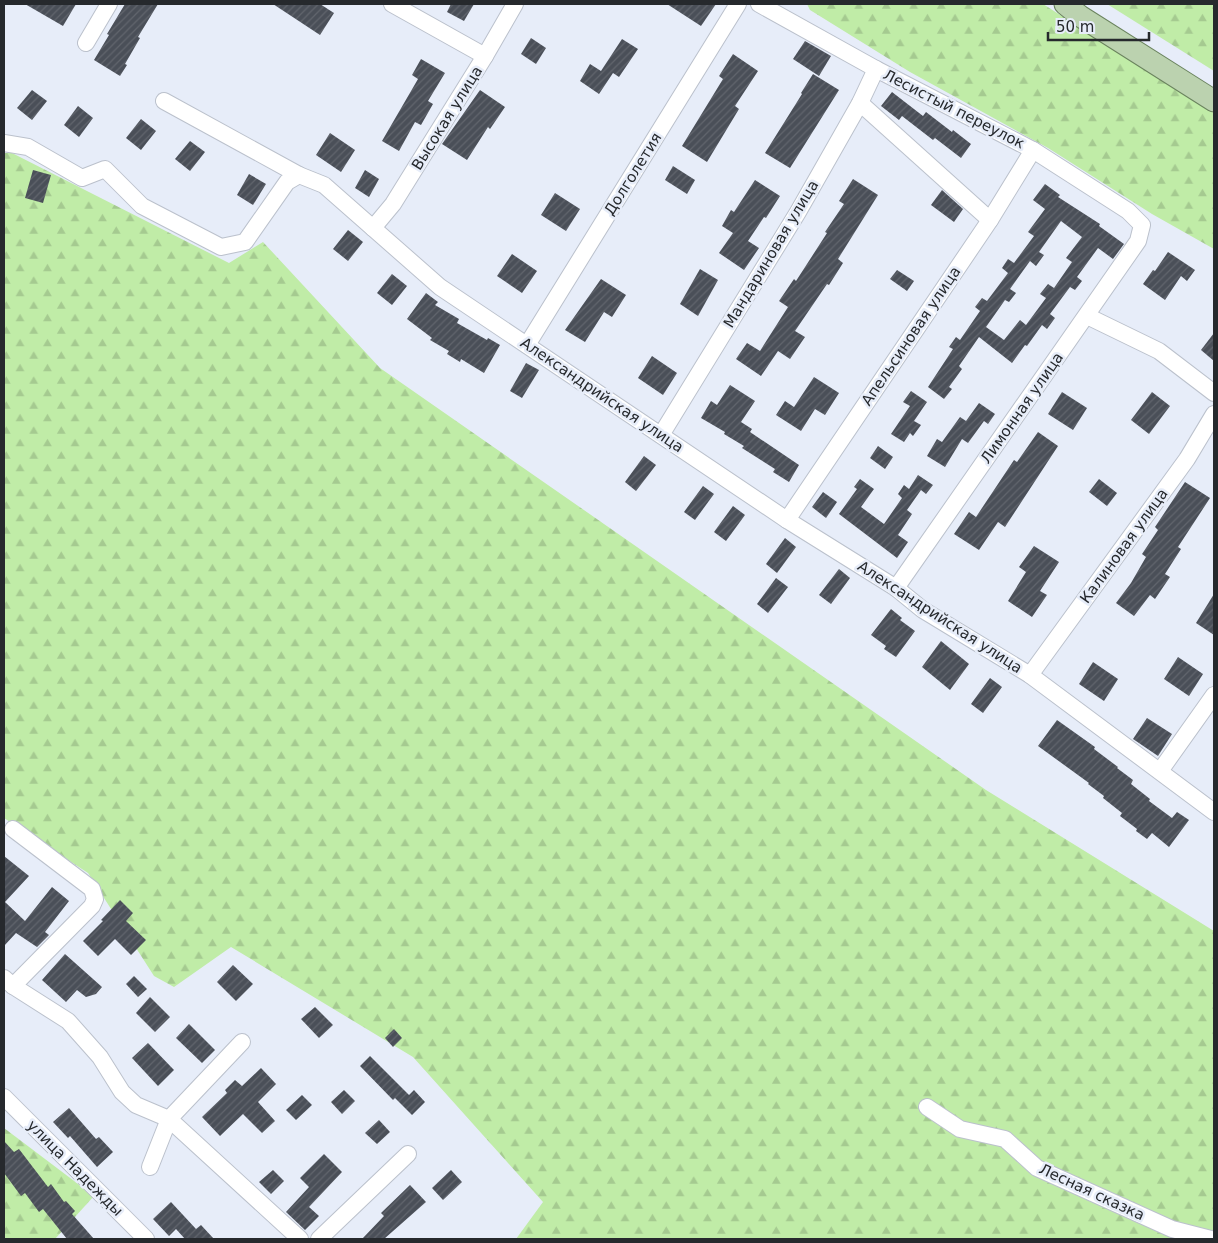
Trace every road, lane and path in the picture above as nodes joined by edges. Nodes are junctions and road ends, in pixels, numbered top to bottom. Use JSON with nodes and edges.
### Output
{"nodes":[{"id":1,"x":109,"y":4,"type":"edge"},
{"id":2,"x":392,"y":4,"type":"edge"},
{"id":3,"x":515,"y":4,"type":"edge"},
{"id":4,"x":738,"y":4,"type":"edge"},
{"id":5,"x":759,"y":4,"type":"edge"},
{"id":6,"x":1065,"y":4,"type":"edge"},
{"id":7,"x":86,"y":43,"type":"dead end"},
{"id":8,"x":485,"y":56,"type":"junction"},
{"id":9,"x":876,"y":69,"type":"junction"},
{"id":10,"x":164,"y":101,"type":"dead end"},
{"id":11,"x":1214,"y":101,"type":"edge"},
{"id":12,"x":860,"y":103,"type":"junction"},
{"id":13,"x":4,"y":143,"type":"edge"},
{"id":14,"x":1032,"y":150,"type":"junction"},
{"id":15,"x":300,"y":175,"type":"junction"},
{"id":16,"x":990,"y":220,"type":"junction"},
{"id":17,"x":1142,"y":225,"type":"joint"},
{"id":18,"x":373,"y":228,"type":"junction"},
{"id":19,"x":1087,"y":316,"type":"junction"},
{"id":20,"x":527,"y":345,"type":"junction"},
{"id":21,"x":1214,"y":393,"type":"edge"},
{"id":22,"x":1214,"y":414,"type":"edge"},
{"id":23,"x":661,"y":435,"type":"junction"},
{"id":24,"x":787,"y":520,"type":"junction"},
{"id":25,"x":896,"y":588,"type":"junction"},
{"id":26,"x":1030,"y":675,"type":"junction"},
{"id":27,"x":1214,"y":696,"type":"edge"},
{"id":28,"x":1160,"y":771,"type":"junction"},
{"id":29,"x":1214,"y":812,"type":"edge"},
{"id":30,"x":13,"y":829,"type":"dead end"},
{"id":31,"x":8,"y":982,"type":"edge"},
{"id":32,"x":242,"y":1042,"type":"dead end"},
{"id":33,"x":4,"y":1097,"type":"edge"},
{"id":34,"x":927,"y":1107,"type":"dead end"},
{"id":35,"x":169,"y":1119,"type":"junction"},
{"id":36,"x":408,"y":1154,"type":"dead end"},
{"id":37,"x":150,"y":1167,"type":"dead end"},
{"id":38,"x":146,"y":1239,"type":"edge"},
{"id":39,"x":300,"y":1239,"type":"edge"},
{"id":40,"x":319,"y":1239,"type":"edge"},
{"id":41,"x":1212,"y":1239,"type":"edge"}],
"edges":[{"from":1,"to":7,"type":"street"},
{"from":2,"to":8,"type":"street"},
{"from":3,"to":8,"type":"street","name":"Высокая улица"},
{"from":4,"to":20,"type":"street","name":"Долголетия"},
{"from":5,"to":9,"type":"street","name":"Лесистый переулок"},
{"from":6,"to":11,"type":"main road"},
{"from":8,"to":18,"type":"street","name":"Высокая улица"},
{"from":9,"to":12,"type":"street","name":"Мандариновая улица"},
{"from":9,"to":14,"type":"street","name":"Лесистый переулок"},
{"from":10,"to":15,"type":"street","name":"Александрийская улица"},
{"from":12,"to":16,"type":"street"},
{"from":12,"to":23,"type":"street","name":"Мандариновая улица"},
{"from":13,"to":15,"type":"street"},
{"from":14,"to":16,"type":"street","name":"Апельсиновая улица"},
{"from":14,"to":17,"type":"street","name":"Лесистый переулок"},
{"from":15,"to":18,"type":"street","name":"Александрийская улица"},
{"from":16,"to":24,"type":"street","name":"Апельсиновая улица"},
{"from":17,"to":19,"type":"street","name":"Лимонная улица"},
{"from":18,"to":20,"type":"street","name":"Александрийская улица"},
{"from":19,"to":21,"type":"street"},
{"from":19,"to":25,"type":"street","name":"Лимонная улица"},
{"from":20,"to":23,"type":"street","name":"Александрийская улица"},
{"from":22,"to":26,"type":"street","name":"Калиновая улица"},
{"from":23,"to":24,"type":"street","name":"Александрийская улица"},
{"from":24,"to":25,"type":"street","name":"Александрийская улица"},
{"from":25,"to":26,"type":"street","name":"Александрийская улица"},
{"from":26,"to":28,"type":"street","name":"Александрийская улица"},
{"from":27,"to":28,"type":"street"},
{"from":28,"to":29,"type":"street","name":"Александрийская улица"},
{"from":30,"to":31,"type":"street"},
{"from":31,"to":35,"type":"street"},
{"from":32,"to":35,"type":"street"},
{"from":33,"to":38,"type":"street","name":"улица Надежды"},
{"from":34,"to":41,"type":"street","name":"Лесная сказка"},
{"from":35,"to":37,"type":"street"},
{"from":35,"to":39,"type":"street"},
{"from":36,"to":40,"type":"street"}]}
